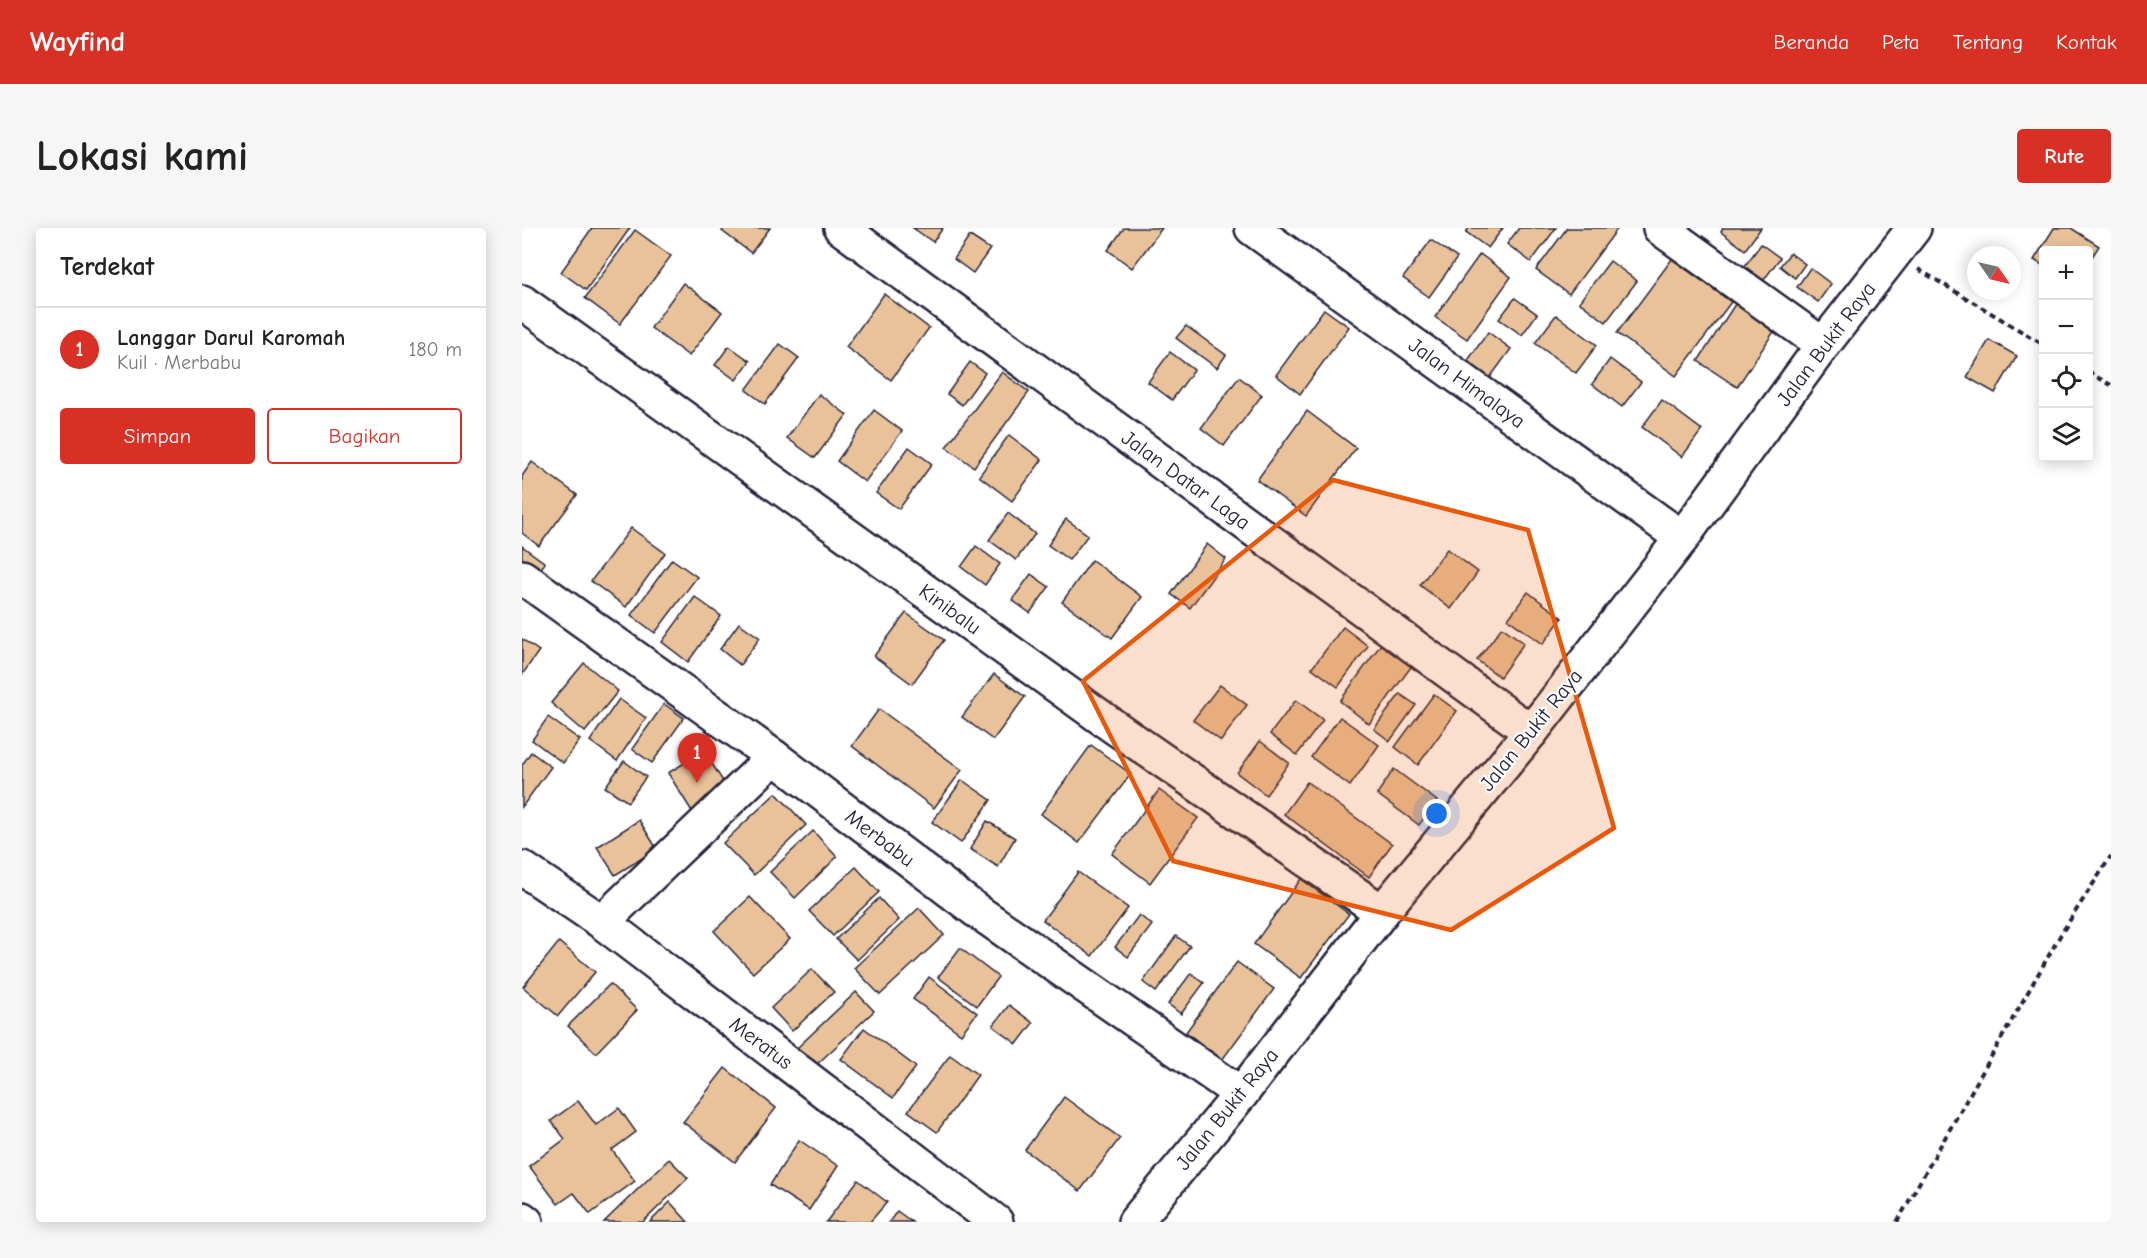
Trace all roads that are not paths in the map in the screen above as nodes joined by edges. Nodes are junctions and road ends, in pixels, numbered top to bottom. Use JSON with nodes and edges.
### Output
{"nodes":[{"id":1,"x":841,"y":228,"type":"edge"},
{"id":2,"x":1252,"y":228,"type":"edge"},
{"id":3,"x":1660,"y":228,"type":"edge"},
{"id":4,"x":1914,"y":228,"type":"edge"},
{"id":5,"x":522,"y":302,"type":"edge"},
{"id":6,"x":1823,"y":345,"type":"junction"},
{"id":7,"x":1682,"y":538,"type":"junction"},
{"id":8,"x":522,"y":577,"type":"edge"},
{"id":9,"x":1531,"y":732,"type":"junction"},
{"id":10,"x":774,"y":757,"type":"junction"},
{"id":11,"x":522,"y":868,"type":"edge"},
{"id":12,"x":1382,"y":912,"type":"junction"},
{"id":13,"x":602,"y":922,"type":"junction"},
{"id":14,"x":1241,"y":1094,"type":"junction"},
{"id":15,"x":522,"y":1218,"type":"edge"},
{"id":16,"x":526,"y":1222,"type":"edge"},
{"id":17,"x":996,"y":1222,"type":"edge"},
{"id":18,"x":1136,"y":1222,"type":"edge"}],
"edges":[{"from":1,"to":9,"type":"street","name":"Jalan Datar Laga"},
{"from":2,"to":7,"type":"street","name":"Jalan Himalaya"},
{"from":3,"to":6,"type":"street"},
{"from":4,"to":6,"type":"street","name":"Jalan Bukit Raya"},
{"from":5,"to":12,"type":"street","name":"Kinibalu"},
{"from":6,"to":7,"type":"street","name":"Jalan Bukit Raya"},
{"from":7,"to":9,"type":"street","name":"Jalan Bukit Raya"},
{"from":8,"to":10,"type":"street","name":"Merbabu"},
{"from":9,"to":12,"type":"street","name":"Jalan Bukit Raya"},
{"from":10,"to":13,"type":"street"},
{"from":10,"to":14,"type":"street","name":"Merbabu"},
{"from":11,"to":13,"type":"street","name":"Meratus"},
{"from":12,"to":14,"type":"street","name":"Jalan Bukit Raya"},
{"from":13,"to":17,"type":"street","name":"Meratus"},
{"from":14,"to":18,"type":"street","name":"Jalan Bukit Raya"},
{"from":15,"to":16,"type":"street"}]}
